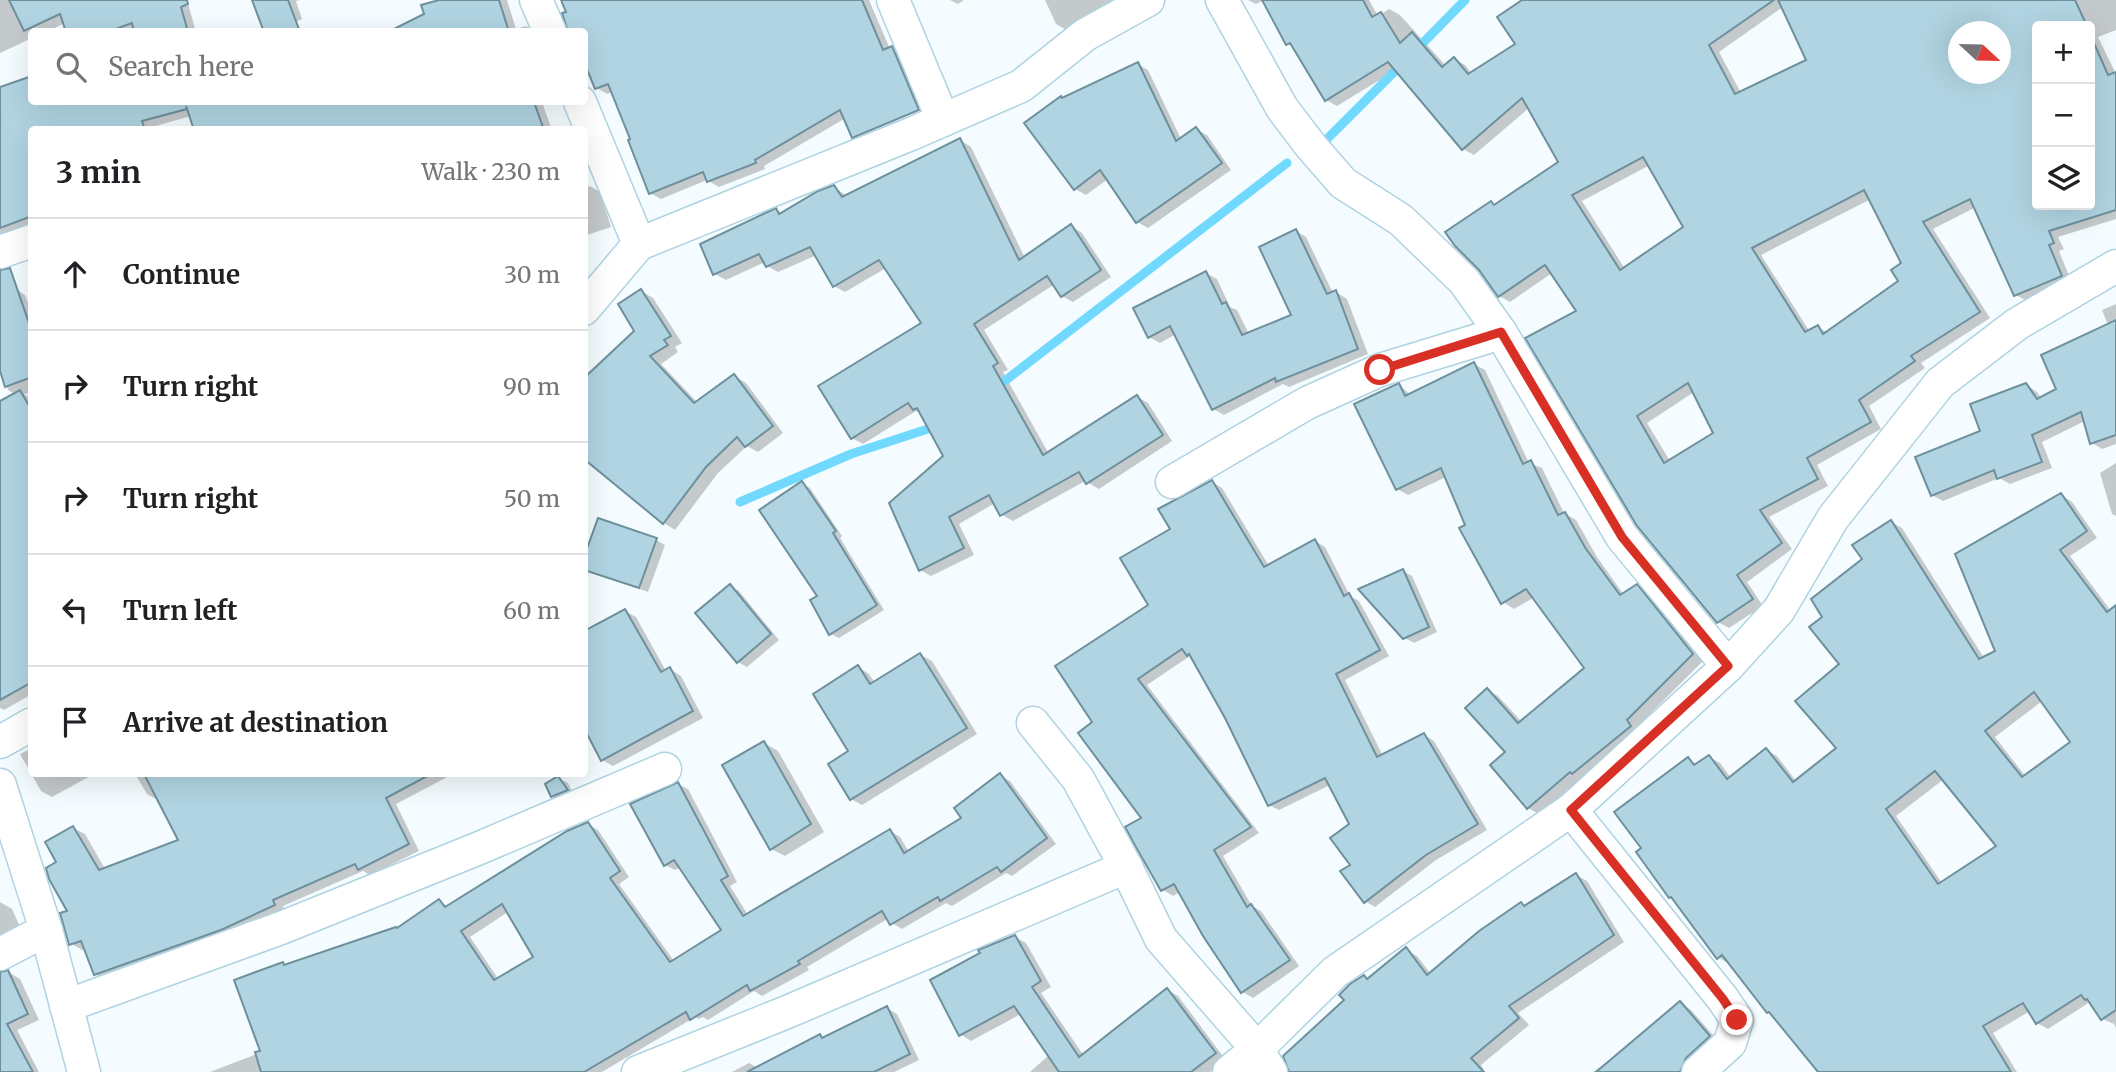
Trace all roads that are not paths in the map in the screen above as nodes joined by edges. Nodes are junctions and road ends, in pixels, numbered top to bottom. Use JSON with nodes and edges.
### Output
{"nodes":[{"id":1,"x":536,"y":0,"type":"edge"},
{"id":2,"x":892,"y":0,"type":"edge"},
{"id":3,"x":1148,"y":0,"type":"edge"},
{"id":4,"x":1222,"y":0,"type":"edge"},
{"id":5,"x":548,"y":28,"type":"edge"},
{"id":6,"x":581,"y":105,"type":"edge"},
{"id":7,"x":943,"y":120,"type":"junction"},
{"id":8,"x":28,"y":242,"type":"edge"},
{"id":9,"x":639,"y":244,"type":"junction"},
{"id":10,"x":0,"y":252,"type":"edge"},
{"id":11,"x":2116,"y":266,"type":"edge"},
{"id":12,"x":588,"y":304,"type":"edge"},
{"id":13,"x":1501,"y":332,"type":"junction"},
{"id":14,"x":1172,"y":482,"type":"dead end"},
{"id":15,"x":1728,"y":666,"type":"junction"},
{"id":16,"x":1032,"y":723,"type":"dead end"},
{"id":17,"x":28,"y":726,"type":"edge"},
{"id":18,"x":0,"y":742,"type":"edge"},
{"id":19,"x":664,"y":769,"type":"dead end"},
{"id":20,"x":0,"y":785,"type":"edge"},
{"id":21,"x":1571,"y":810,"type":"junction"},
{"id":22,"x":1126,"y":867,"type":"junction"},
{"id":23,"x":46,"y":930,"type":"junction"},
{"id":24,"x":0,"y":954,"type":"edge"},
{"id":25,"x":66,"y":1006,"type":"junction"},
{"id":26,"x":1264,"y":1060,"type":"edge"},
{"id":27,"x":84,"y":1072,"type":"edge"},
{"id":28,"x":638,"y":1072,"type":"edge"},
{"id":29,"x":1229,"y":1072,"type":"edge"},
{"id":30,"x":1698,"y":1072,"type":"edge"}],
"edges":[{"from":1,"to":5,"type":"street"},
{"from":2,"to":7,"type":"street"},
{"from":3,"to":7,"type":"street"},
{"from":4,"to":13,"type":"street"},
{"from":6,"to":9,"type":"street"},
{"from":7,"to":9,"type":"street"},
{"from":8,"to":10,"type":"street"},
{"from":9,"to":12,"type":"street"},
{"from":11,"to":15,"type":"street"},
{"from":13,"to":14,"type":"street"},
{"from":13,"to":15,"type":"street"},
{"from":15,"to":21,"type":"street"},
{"from":16,"to":22,"type":"street"},
{"from":17,"to":18,"type":"street"},
{"from":19,"to":25,"type":"street"},
{"from":20,"to":23,"type":"street"},
{"from":21,"to":26,"type":"street"},
{"from":21,"to":30,"type":"street"},
{"from":22,"to":26,"type":"street"},
{"from":22,"to":28,"type":"street"},
{"from":23,"to":24,"type":"street"},
{"from":23,"to":25,"type":"street"},
{"from":25,"to":27,"type":"street"},
{"from":26,"to":29,"type":"street"}]}
